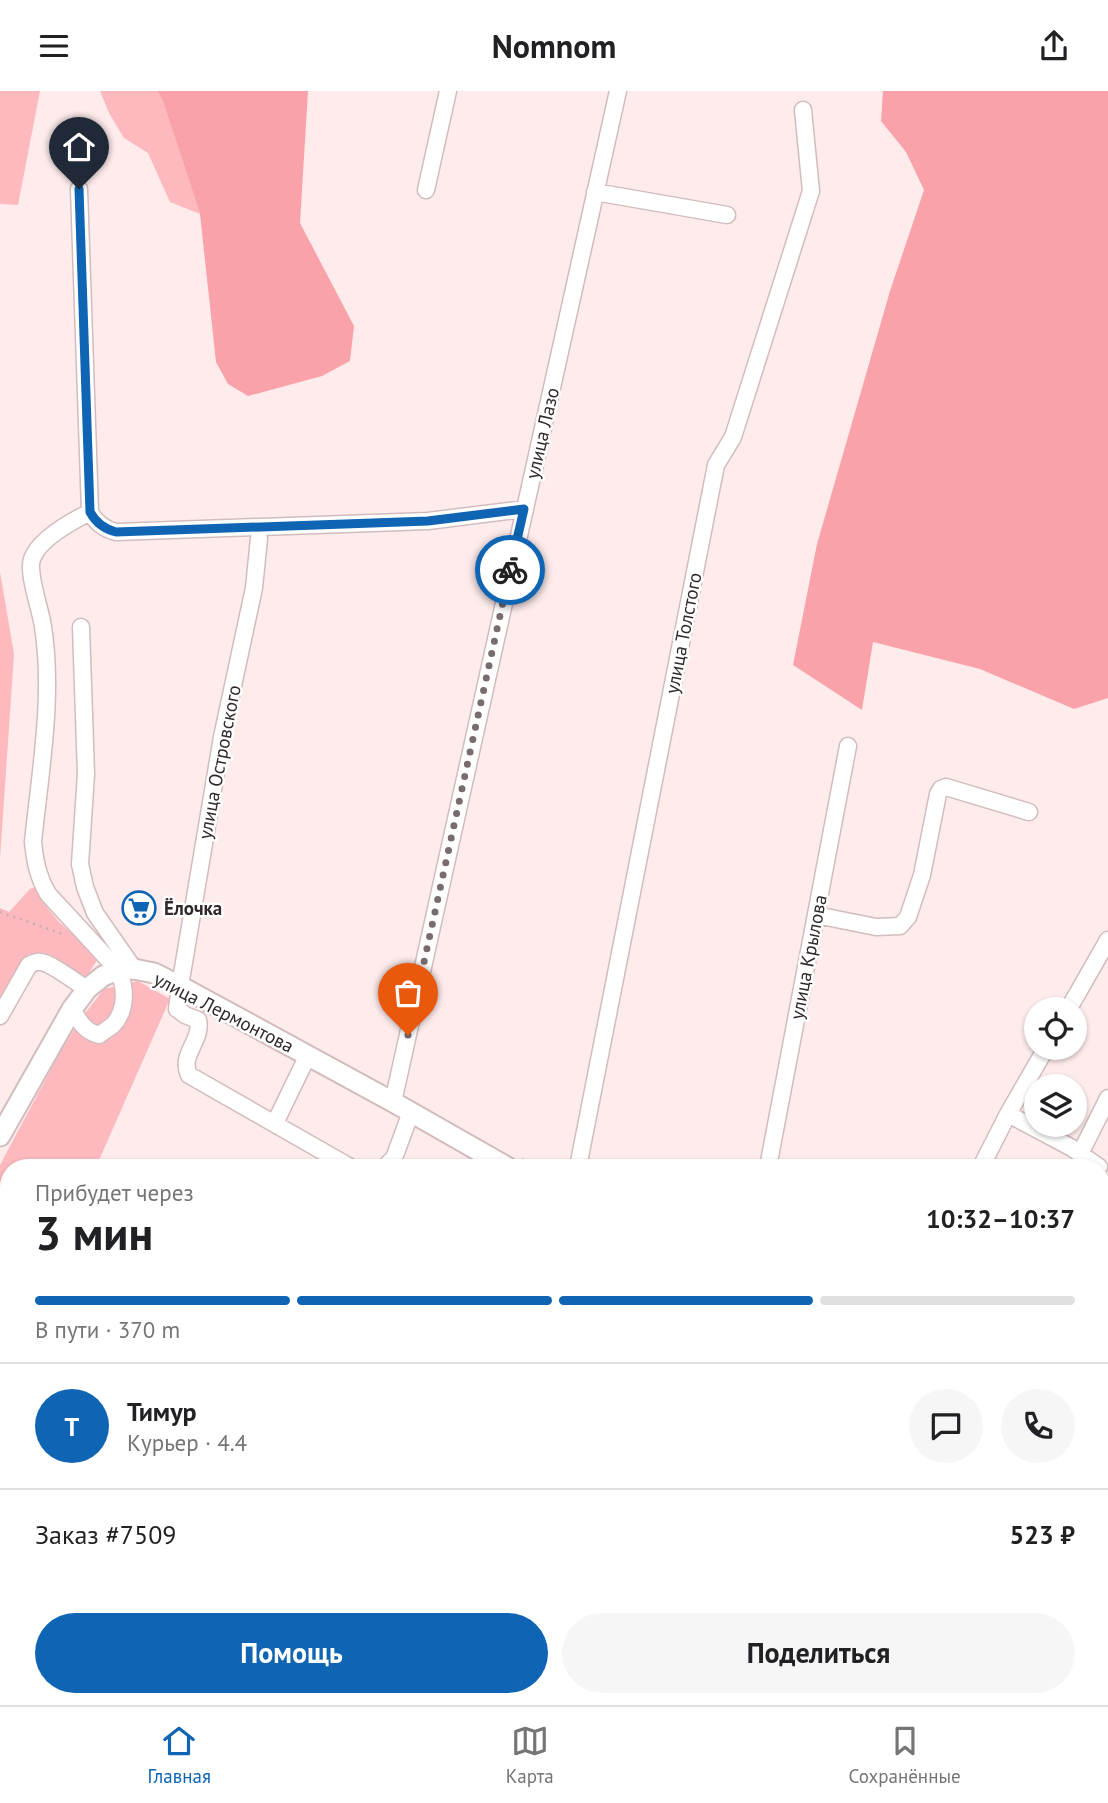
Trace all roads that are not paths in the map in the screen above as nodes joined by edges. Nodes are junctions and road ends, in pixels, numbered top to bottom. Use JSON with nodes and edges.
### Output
{"nodes":[{"id":1,"x":448,"y":91,"type":"edge"},
{"id":2,"x":618,"y":91,"type":"edge"},
{"id":3,"x":803,"y":110,"type":"dead end"},
{"id":4,"x":79,"y":189,"type":"dead end"},
{"id":5,"x":426,"y":190,"type":"dead end"},
{"id":6,"x":596,"y":192,"type":"junction"},
{"id":7,"x":727,"y":215,"type":"dead end"},
{"id":8,"x":524,"y":509,"type":"junction"},
{"id":9,"x":90,"y":512,"type":"junction"},
{"id":10,"x":259,"y":538,"type":"dead end"},
{"id":11,"x":81,"y":627,"type":"dead end"},
{"id":12,"x":848,"y":746,"type":"dead end"},
{"id":13,"x":1029,"y":812,"type":"dead end"},
{"id":14,"x":816,"y":915,"type":"junction"},
{"id":15,"x":1108,"y":940,"type":"edge"},
{"id":16,"x":126,"y":970,"type":"junction"},
{"id":17,"x":180,"y":986,"type":"junction"},
{"id":18,"x":87,"y":989,"type":"junction"},
{"id":19,"x":1075,"y":997,"type":"edge"},
{"id":20,"x":72,"y":1009,"type":"junction"},
{"id":21,"x":0,"y":1016,"type":"edge"},
{"id":22,"x":308,"y":1055,"type":"junction"},
{"id":23,"x":1039,"y":1060,"type":"edge"},
{"id":24,"x":1108,"y":1098,"type":"edge"},
{"id":25,"x":393,"y":1102,"type":"junction"},
{"id":26,"x":411,"y":1112,"type":"junction"},
{"id":27,"x":1008,"y":1114,"type":"junction"},
{"id":28,"x":275,"y":1123,"type":"junction"},
{"id":29,"x":0,"y":1136,"type":"edge"},
{"id":30,"x":1080,"y":1154,"type":"junction"},
{"id":31,"x":336,"y":1159,"type":"edge"},
{"id":32,"x":392,"y":1159,"type":"edge"},
{"id":33,"x":493,"y":1159,"type":"edge"},
{"id":34,"x":580,"y":1159,"type":"edge"},
{"id":35,"x":770,"y":1159,"type":"edge"},
{"id":36,"x":985,"y":1159,"type":"edge"},
{"id":37,"x":1086,"y":1159,"type":"edge"}],
"edges":[{"from":1,"to":5,"type":"street"},
{"from":2,"to":6,"type":"street","name":"улица Лазо"},
{"from":3,"to":34,"type":"street","name":"улица Толстого"},
{"from":4,"to":9,"type":"street"},
{"from":6,"to":7,"type":"street"},
{"from":6,"to":8,"type":"street","name":"улица Лазо"},
{"from":8,"to":9,"type":"street"},
{"from":8,"to":25,"type":"street","name":"улица Лазо"},
{"from":9,"to":16,"type":"street"},
{"from":10,"to":17,"type":"street","name":"улица Островского"},
{"from":11,"to":16,"type":"street"},
{"from":12,"to":14,"type":"street","name":"улица Крылова"},
{"from":13,"to":14,"type":"street"},
{"from":14,"to":35,"type":"street","name":"улица Крылова"},
{"from":15,"to":19,"type":"street"},
{"from":16,"to":17,"type":"main road","name":"улица Лермонтова"},
{"from":16,"to":18,"type":"main road"},
{"from":16,"to":20,"type":"street"},
{"from":17,"to":22,"type":"main road","name":"улица Лермонтова"},
{"from":17,"to":28,"type":"street"},
{"from":18,"to":20,"type":"main road"},
{"from":18,"to":21,"type":"street"},
{"from":20,"to":29,"type":"main road"},
{"from":22,"to":25,"type":"main road","name":"улица Лермонтова"},
{"from":22,"to":28,"type":"street"},
{"from":23,"to":27,"type":"street"},
{"from":24,"to":30,"type":"street"},
{"from":25,"to":26,"type":"main road","name":"улица Лермонтова"},
{"from":26,"to":32,"type":"street"},
{"from":26,"to":33,"type":"main road","name":"улица Лермонтова"},
{"from":27,"to":30,"type":"street"},
{"from":27,"to":36,"type":"street"},
{"from":28,"to":31,"type":"street"},
{"from":30,"to":37,"type":"street"}]}
